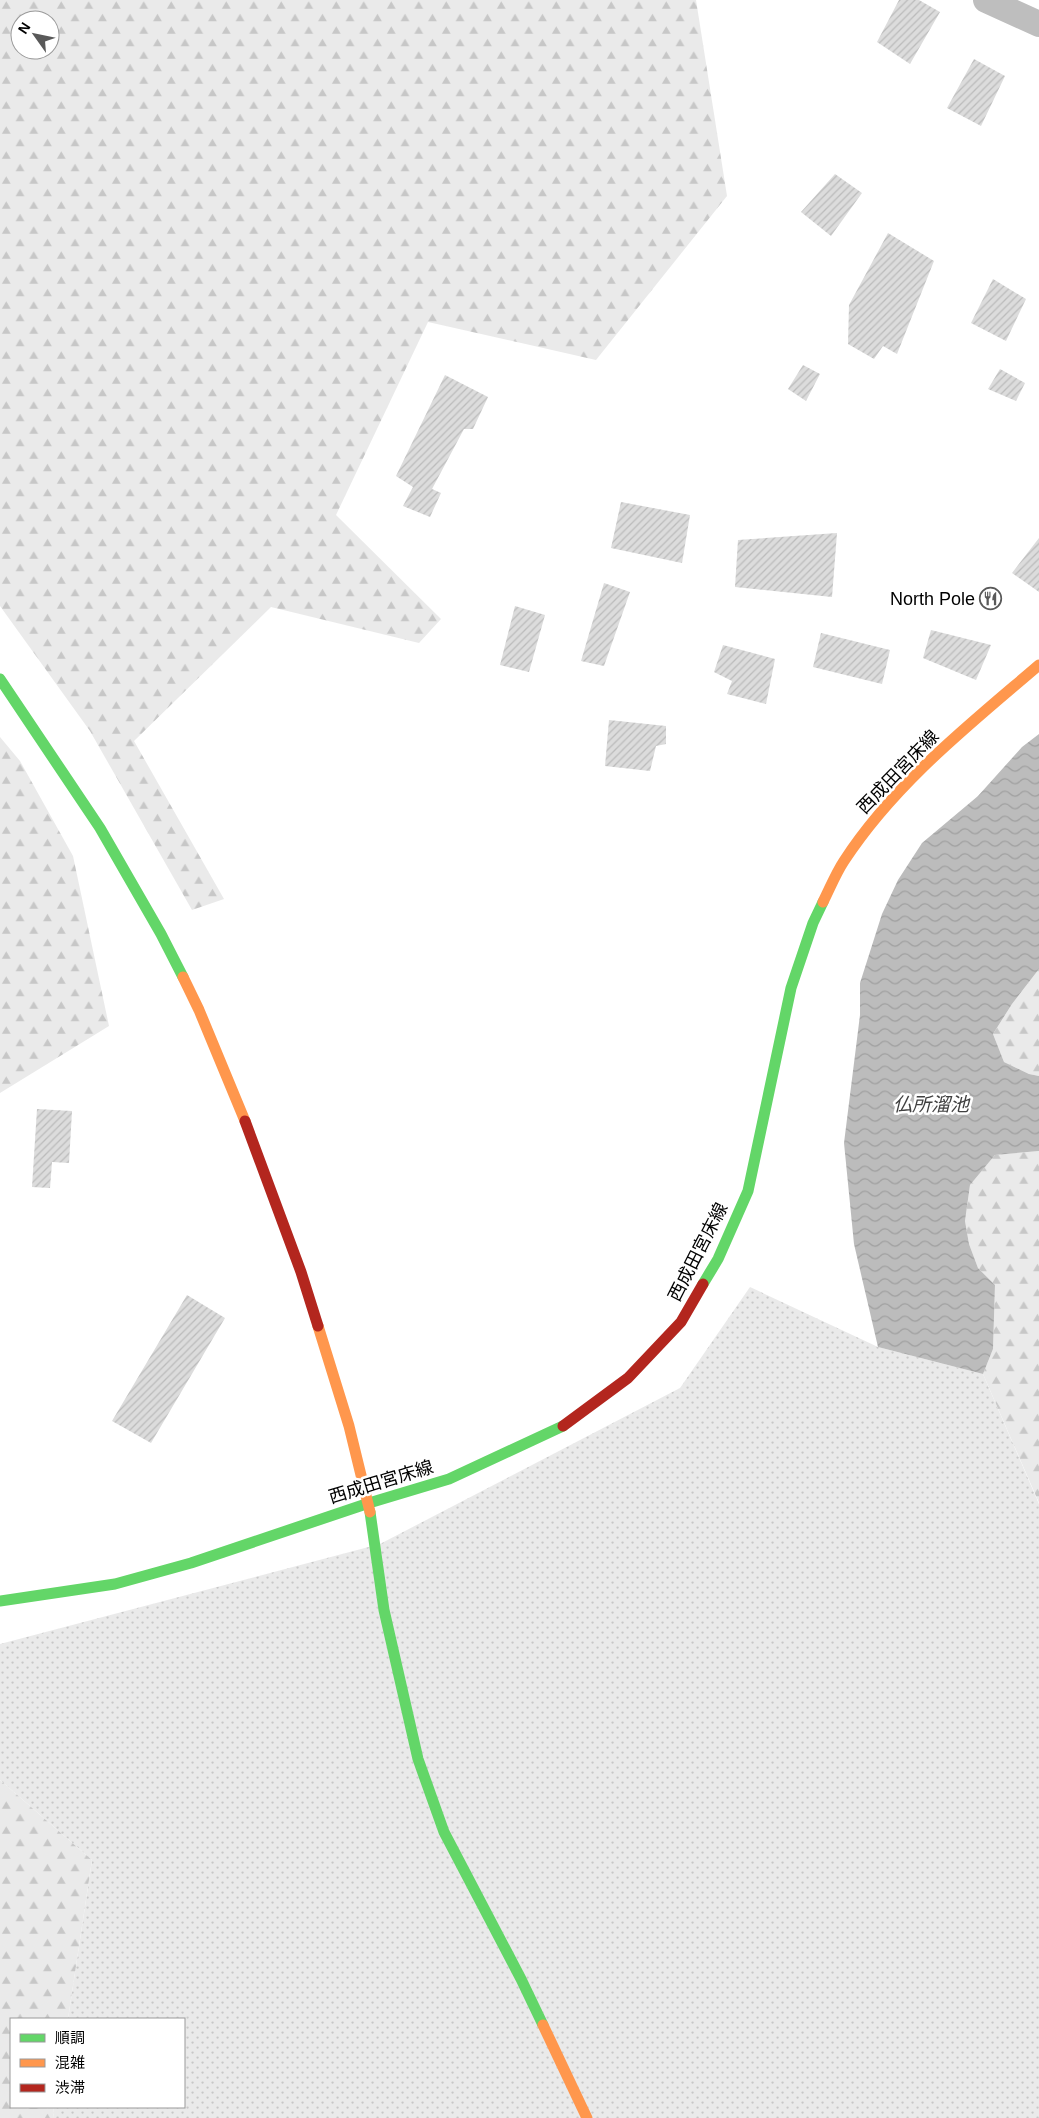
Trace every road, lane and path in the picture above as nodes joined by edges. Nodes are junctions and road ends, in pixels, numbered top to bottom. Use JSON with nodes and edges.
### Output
{"nodes":[{"id":1,"x":986,"y":0,"type":"edge"},
{"id":2,"x":1039,"y":24,"type":"edge"},
{"id":3,"x":1039,"y":665,"type":"edge"},
{"id":4,"x":0,"y":679,"type":"edge"},
{"id":5,"x":369,"y":1503,"type":"junction"},
{"id":6,"x":0,"y":1601,"type":"edge"},
{"id":7,"x":587,"y":2118,"type":"edge"}],
"edges":[{"from":1,"to":2,"type":"street"},
{"from":3,"to":5,"type":"street","name":"西成田宮床線"},
{"from":4,"to":5,"type":"street"},
{"from":5,"to":6,"type":"street","name":"西成田宮床線"},
{"from":5,"to":7,"type":"street"}]}
